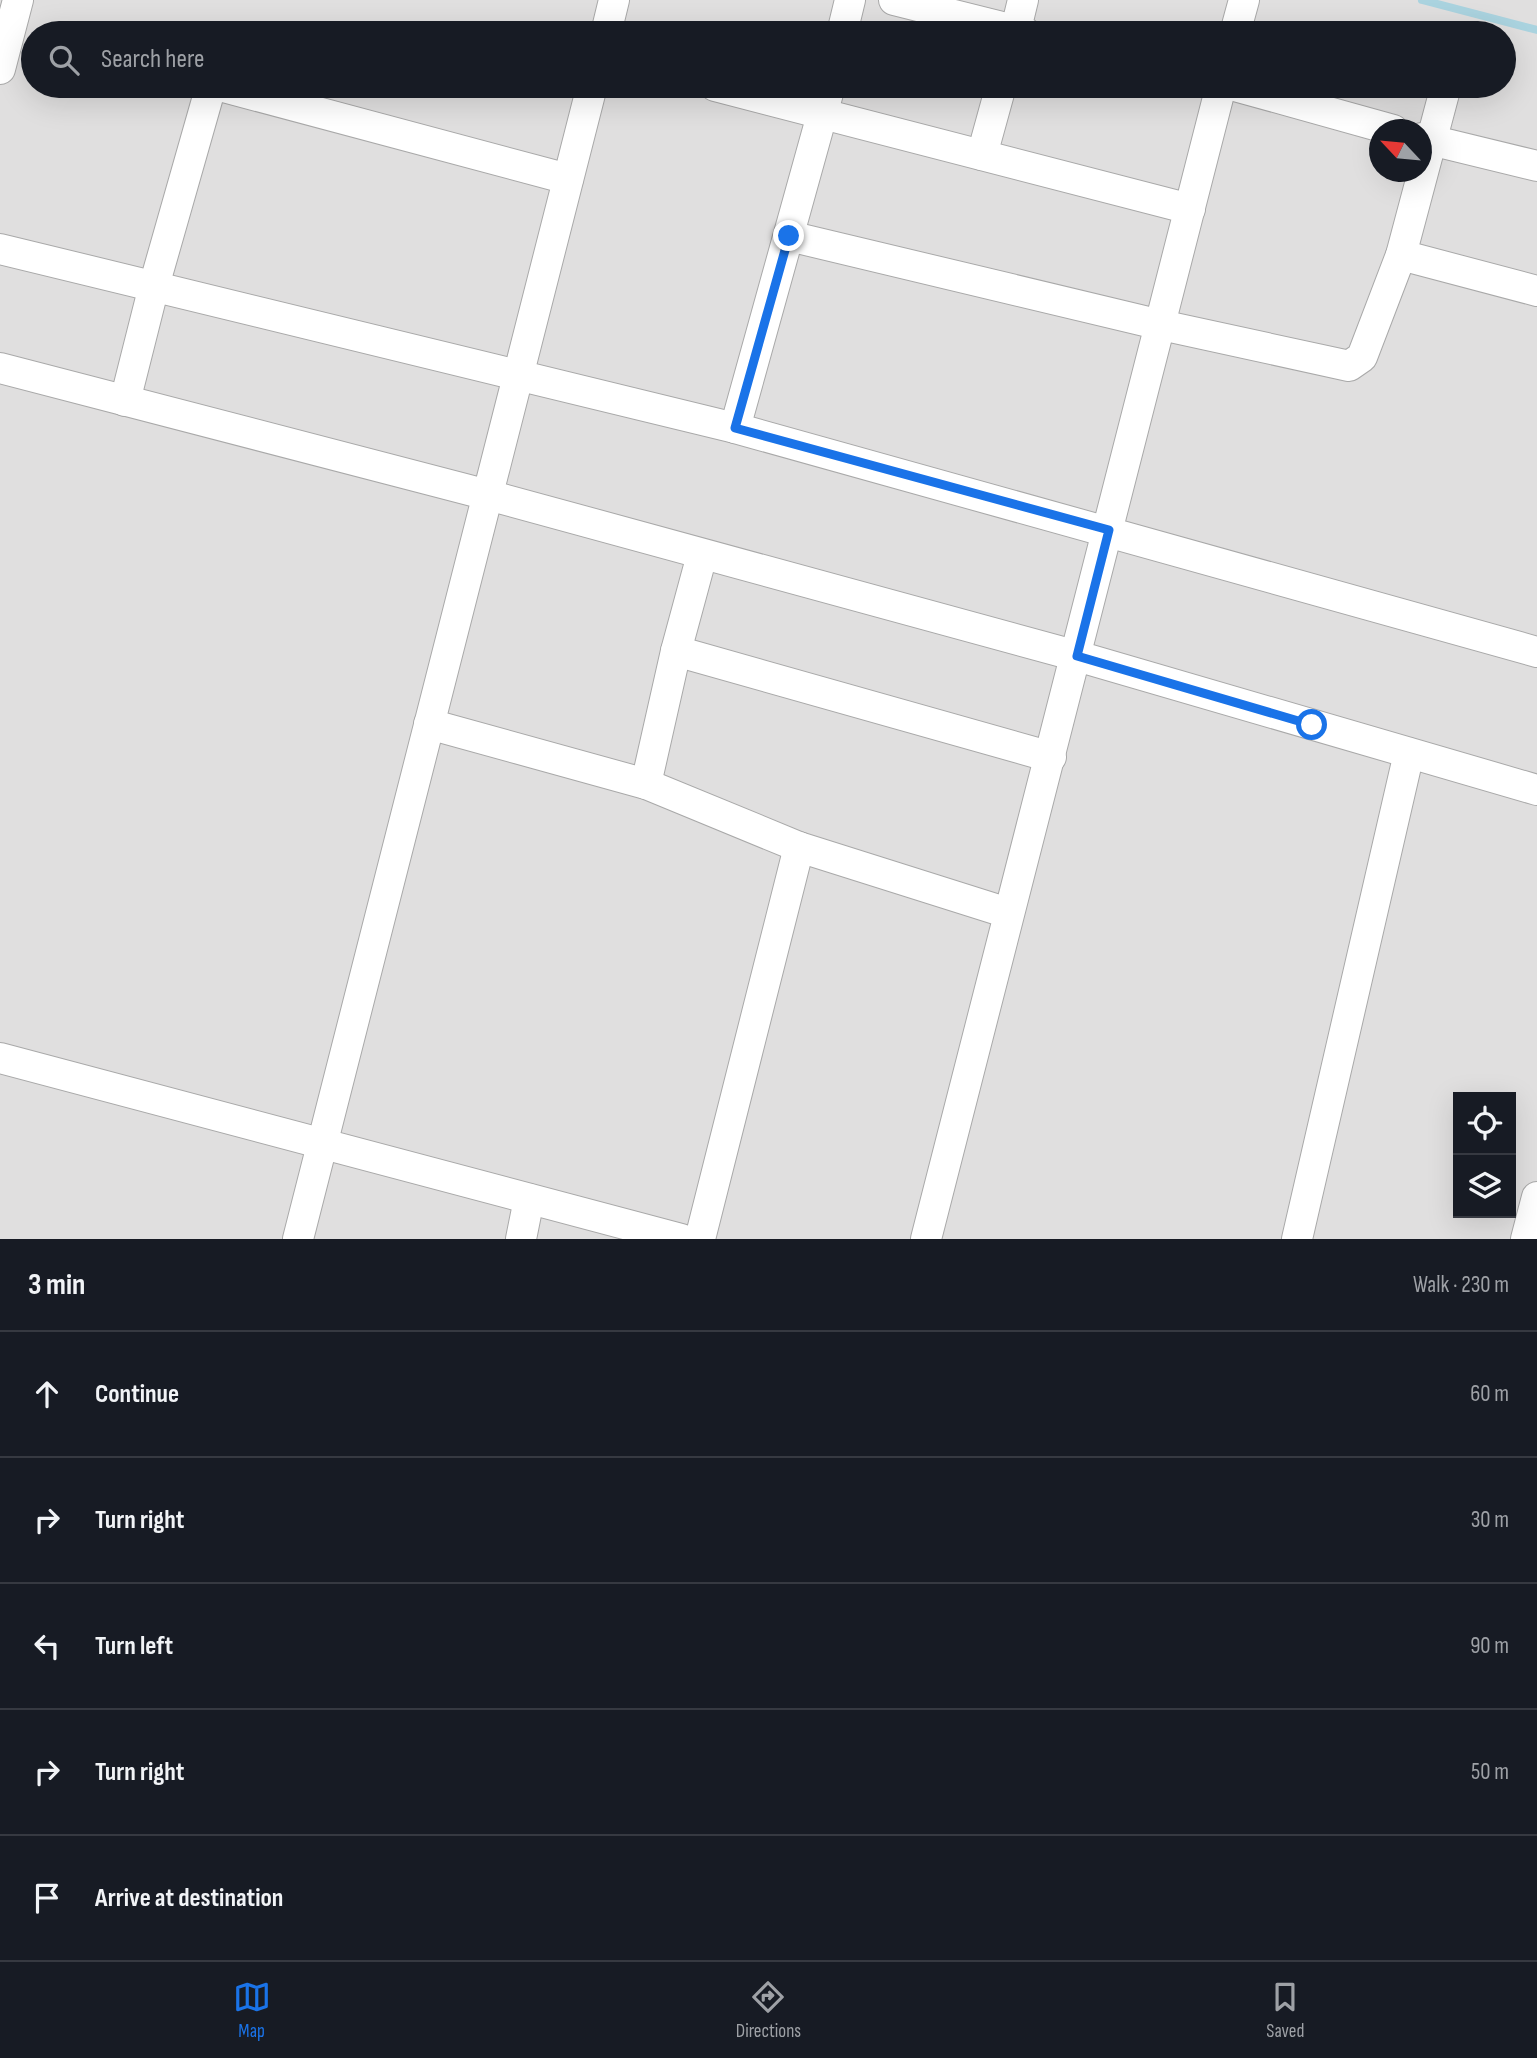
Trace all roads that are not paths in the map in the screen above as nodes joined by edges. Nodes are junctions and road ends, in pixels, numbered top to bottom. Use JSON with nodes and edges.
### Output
{"nodes":[{"id":1,"x":18,"y":0,"type":"edge"},
{"id":2,"x":614,"y":0,"type":"edge"},
{"id":3,"x":850,"y":0,"type":"edge"},
{"id":4,"x":894,"y":0,"type":"edge"},
{"id":5,"x":1023,"y":0,"type":"edge"},
{"id":6,"x":1244,"y":0,"type":"edge"},
{"id":7,"x":609,"y":21,"type":"edge"},
{"id":8,"x":845,"y":21,"type":"edge"},
{"id":9,"x":976,"y":21,"type":"edge"},
{"id":10,"x":1020,"y":21,"type":"edge"},
{"id":11,"x":1238,"y":21,"type":"edge"},
{"id":12,"x":14,"y":30,"type":"edge"},
{"id":13,"x":0,"y":69,"type":"edge"},
{"id":14,"x":208,"y":98,"type":"edge"},
{"id":15,"x":265,"y":98,"type":"edge"},
{"id":16,"x":589,"y":98,"type":"edge"},
{"id":17,"x":998,"y":98,"type":"edge"},
{"id":18,"x":1218,"y":98,"type":"edge"},
{"id":19,"x":1278,"y":98,"type":"edge"},
{"id":20,"x":1442,"y":98,"type":"edge"},
{"id":21,"x":827,"y":99,"type":"edge"},
{"id":22,"x":1369,"y":124,"type":"edge"},
{"id":23,"x":1432,"y":125,"type":"edge"},
{"id":24,"x":1432,"y":140,"type":"edge"},
{"id":25,"x":982,"y":155,"type":"junction"},
{"id":26,"x":1537,"y":166,"type":"edge"},
{"id":27,"x":568,"y":179,"type":"junction"},
{"id":28,"x":1417,"y":182,"type":"edge"},
{"id":29,"x":1190,"y":209,"type":"junction"},
{"id":30,"x":789,"y":236,"type":"junction"},
{"id":31,"x":0,"y":249,"type":"edge"},
{"id":32,"x":1401,"y":256,"type":"junction"},
{"id":33,"x":153,"y":286,"type":"junction"},
{"id":34,"x":1537,"y":291,"type":"edge"},
{"id":35,"x":1161,"y":325,"type":"junction"},
{"id":36,"x":0,"y":368,"type":"edge"},
{"id":37,"x":517,"y":377,"type":"junction"},
{"id":38,"x":125,"y":401,"type":"junction"},
{"id":39,"x":735,"y":428,"type":"junction"},
{"id":40,"x":488,"y":495,"type":"junction"},
{"id":41,"x":1109,"y":530,"type":"junction"},
{"id":42,"x":702,"y":555,"type":"junction"},
{"id":43,"x":676,"y":651,"type":"junction"},
{"id":44,"x":1537,"y":652,"type":"edge"},
{"id":45,"x":1077,"y":656,"type":"junction"},
{"id":46,"x":429,"y":724,"type":"junction"},
{"id":47,"x":1409,"y":753,"type":"junction"},
{"id":48,"x":1051,"y":757,"type":"junction"},
{"id":49,"x":646,"y":784,"type":"junction"},
{"id":50,"x":1537,"y":790,"type":"edge"},
{"id":51,"x":799,"y":847,"type":"junction"},
{"id":52,"x":1008,"y":913,"type":"junction"},
{"id":53,"x":0,"y":1058,"type":"edge"},
{"id":54,"x":321,"y":1145,"type":"junction"},
{"id":55,"x":1537,"y":1197,"type":"edge"},
{"id":56,"x":529,"y":1199,"type":"junction"},
{"id":57,"x":298,"y":1239,"type":"edge"},
{"id":58,"x":521,"y":1239,"type":"edge"},
{"id":59,"x":681,"y":1239,"type":"edge"},
{"id":60,"x":700,"y":1239,"type":"edge"},
{"id":61,"x":926,"y":1239,"type":"edge"},
{"id":62,"x":1297,"y":1239,"type":"edge"},
{"id":63,"x":1526,"y":1239,"type":"edge"}],
"edges":[{"from":1,"to":12,"type":"street"},
{"from":2,"to":7,"type":"street"},
{"from":3,"to":8,"type":"street"},
{"from":4,"to":9,"type":"street"},
{"from":5,"to":10,"type":"street"},
{"from":6,"to":11,"type":"street"},
{"from":12,"to":13,"type":"street"},
{"from":14,"to":33,"type":"street"},
{"from":15,"to":27,"type":"street"},
{"from":16,"to":27,"type":"street"},
{"from":17,"to":25,"type":"street"},
{"from":18,"to":29,"type":"street"},
{"from":19,"to":22,"type":"street"},
{"from":20,"to":23,"type":"street"},
{"from":21,"to":25,"type":"street"},
{"from":21,"to":30,"type":"street"},
{"from":24,"to":26,"type":"street"},
{"from":25,"to":29,"type":"street"},
{"from":27,"to":37,"type":"street"},
{"from":28,"to":32,"type":"street"},
{"from":29,"to":35,"type":"street"},
{"from":30,"to":35,"type":"street"},
{"from":30,"to":39,"type":"street"},
{"from":31,"to":33,"type":"street"},
{"from":32,"to":34,"type":"street"},
{"from":32,"to":35,"type":"street"},
{"from":33,"to":37,"type":"street"},
{"from":33,"to":38,"type":"street"},
{"from":35,"to":41,"type":"street"},
{"from":36,"to":38,"type":"street"},
{"from":37,"to":39,"type":"street"},
{"from":37,"to":40,"type":"street"},
{"from":38,"to":40,"type":"street"},
{"from":39,"to":41,"type":"street"},
{"from":40,"to":42,"type":"street"},
{"from":40,"to":46,"type":"street"},
{"from":41,"to":44,"type":"street"},
{"from":41,"to":45,"type":"street"},
{"from":42,"to":43,"type":"street"},
{"from":42,"to":45,"type":"street"},
{"from":43,"to":48,"type":"street"},
{"from":43,"to":49,"type":"street"},
{"from":45,"to":47,"type":"street"},
{"from":45,"to":48,"type":"street"},
{"from":46,"to":49,"type":"street"},
{"from":46,"to":54,"type":"street"},
{"from":47,"to":50,"type":"street"},
{"from":47,"to":62,"type":"street"},
{"from":48,"to":52,"type":"street"},
{"from":49,"to":51,"type":"street"},
{"from":51,"to":52,"type":"street"},
{"from":51,"to":60,"type":"street"},
{"from":52,"to":61,"type":"street"},
{"from":53,"to":54,"type":"street"},
{"from":54,"to":56,"type":"street"},
{"from":54,"to":57,"type":"street"},
{"from":55,"to":63,"type":"street"},
{"from":56,"to":58,"type":"street"},
{"from":56,"to":59,"type":"street"}]}
